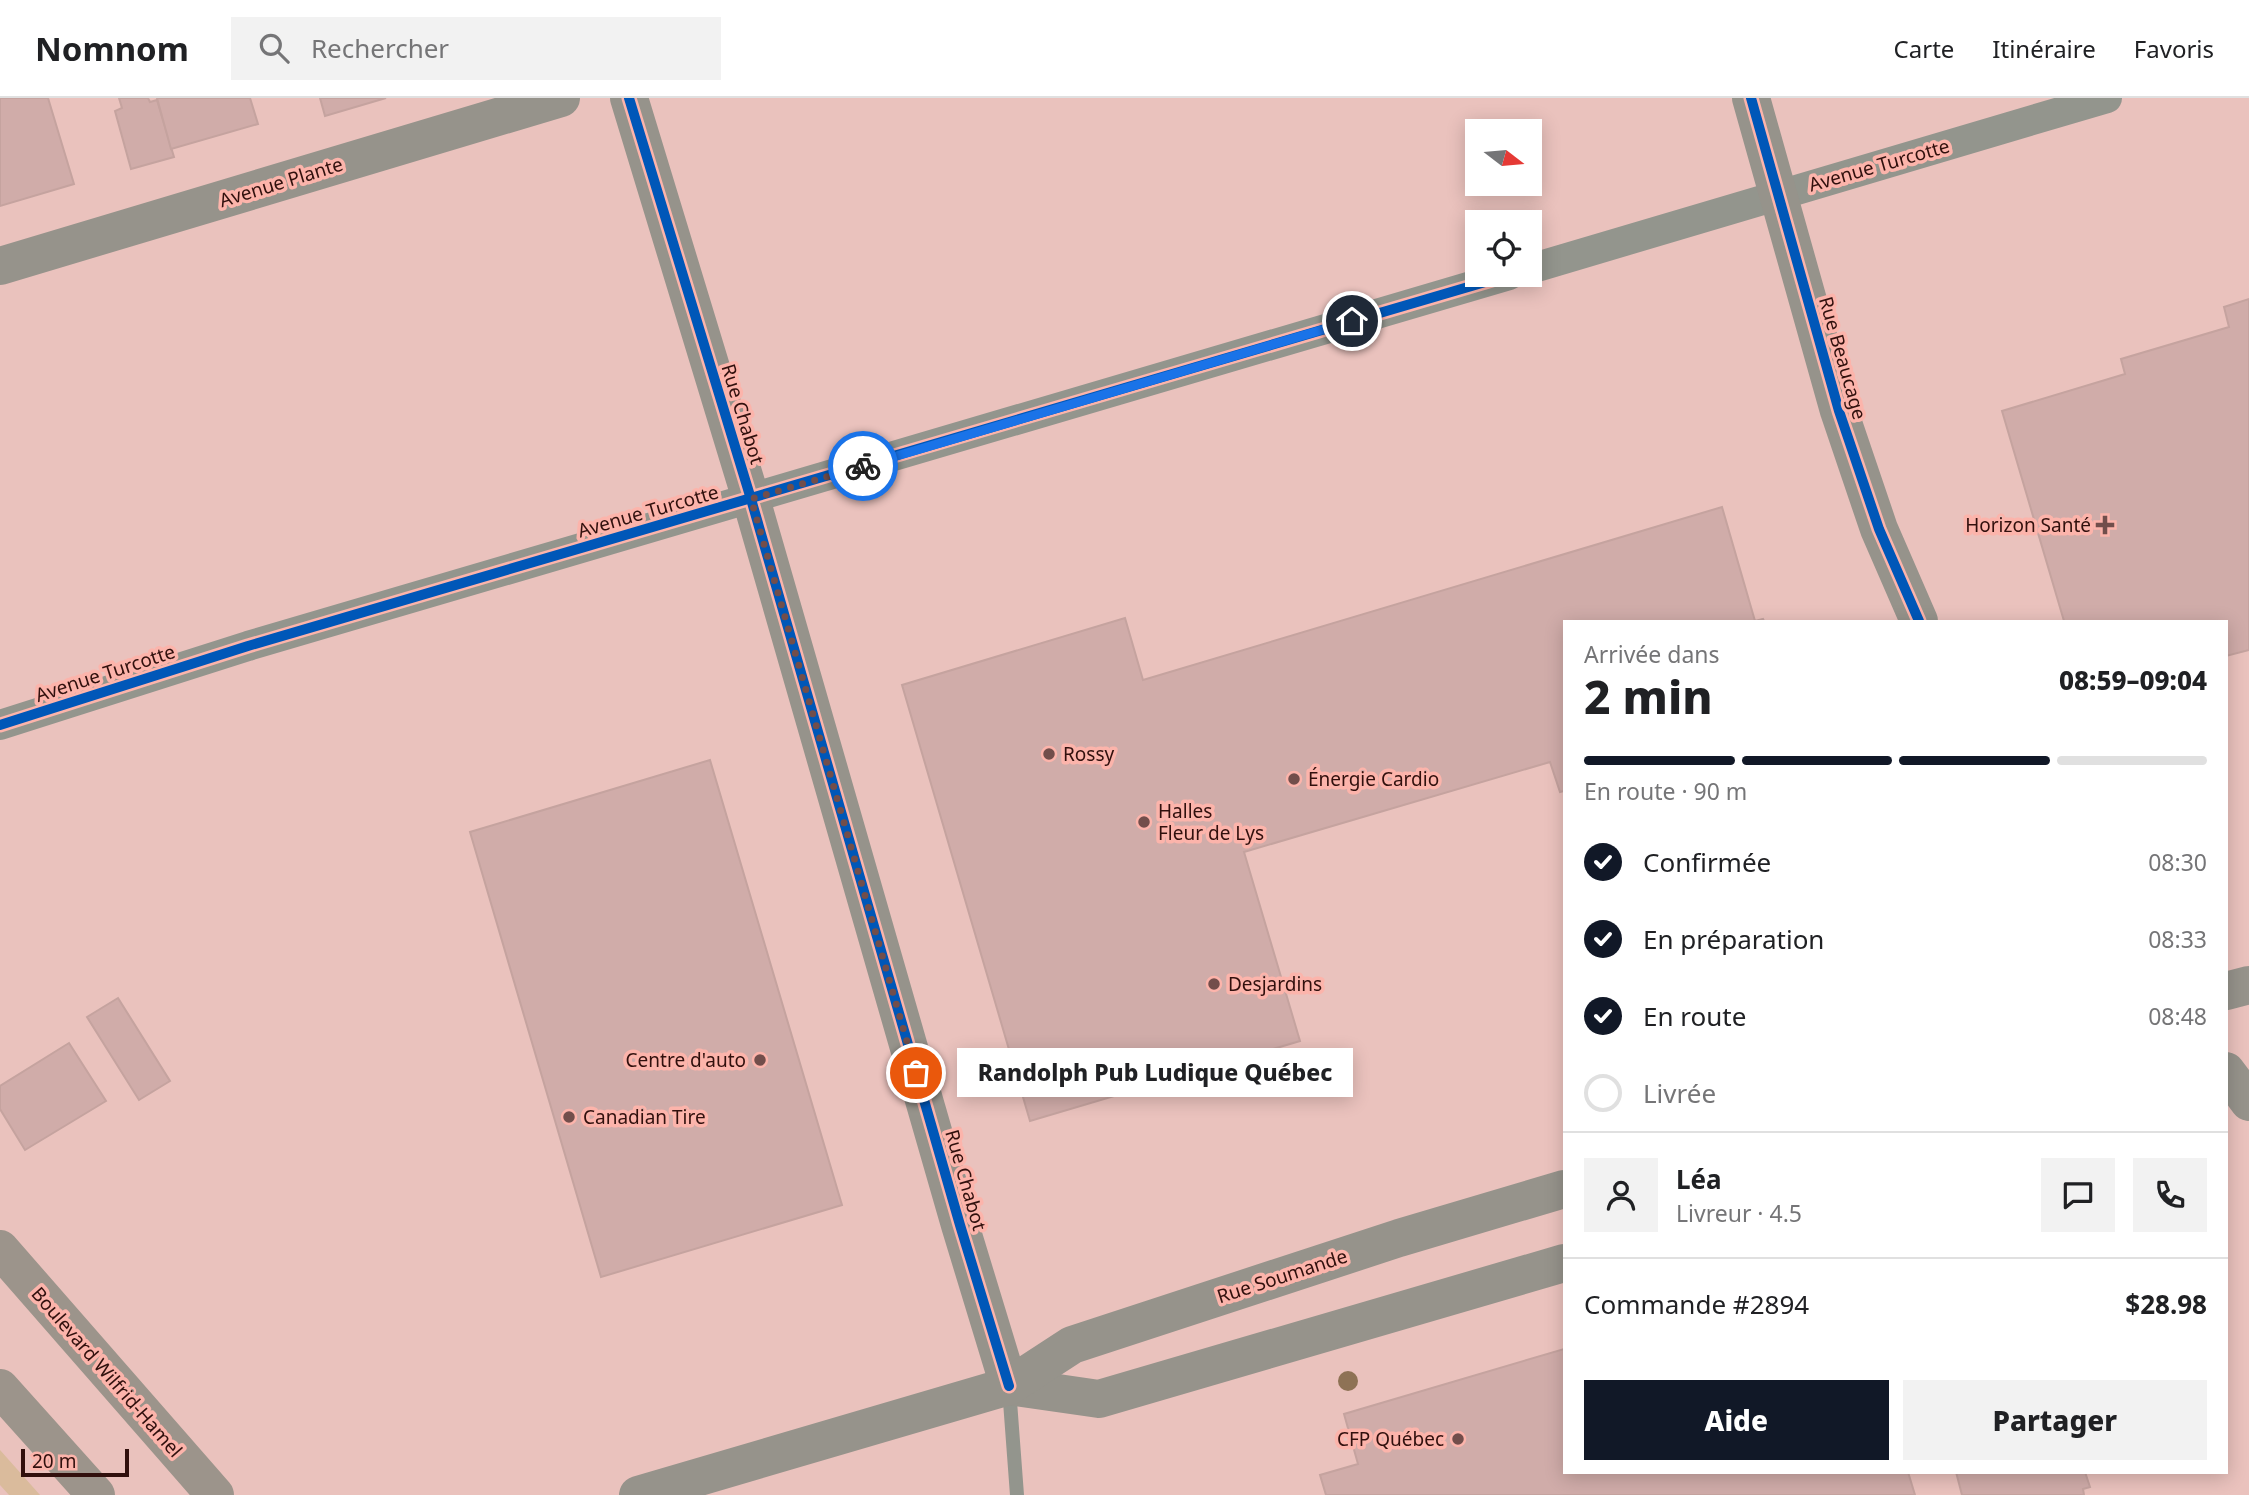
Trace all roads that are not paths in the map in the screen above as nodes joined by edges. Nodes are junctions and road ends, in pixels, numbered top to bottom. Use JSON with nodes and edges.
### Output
{"nodes":[{"id":1,"x":561,"y":98,"type":"edge"},
{"id":2,"x":629,"y":98,"type":"edge"},
{"id":3,"x":1751,"y":98,"type":"edge"},
{"id":4,"x":2107,"y":98,"type":"edge"},
{"id":5,"x":1779,"y":194,"type":"junction"},
{"id":6,"x":1542,"y":265,"type":"edge"},
{"id":7,"x":0,"y":266,"type":"edge"},
{"id":8,"x":1468,"y":287,"type":"edge"},
{"id":9,"x":751,"y":499,"type":"junction"},
{"id":10,"x":1919,"y":620,"type":"edge"},
{"id":11,"x":0,"y":725,"type":"edge"},
{"id":12,"x":2249,"y":985,"type":"edge"},
{"id":13,"x":2228,"y":991,"type":"edge"},
{"id":14,"x":2249,"y":1062,"type":"edge"},
{"id":15,"x":2228,"y":1069,"type":"edge"},
{"id":16,"x":2228,"y":1073,"type":"edge"},
{"id":17,"x":2249,"y":1102,"type":"edge"},
{"id":18,"x":1563,"y":1189,"type":"edge"},
{"id":19,"x":0,"y":1250,"type":"edge"},
{"id":20,"x":1563,"y":1263,"type":"edge"},
{"id":21,"x":1009,"y":1386,"type":"junction"},
{"id":22,"x":0,"y":1388,"type":"edge"},
{"id":23,"x":96,"y":1495,"type":"edge"},
{"id":24,"x":215,"y":1495,"type":"edge"},
{"id":25,"x":639,"y":1495,"type":"edge"},
{"id":26,"x":1017,"y":1495,"type":"edge"}],
"edges":[{"from":1,"to":7,"type":"street","name":"Avenue Plante"},
{"from":2,"to":9,"type":"street","name":"Rue Chabot"},
{"from":3,"to":5,"type":"street","name":"Rue Beaucage"},
{"from":4,"to":5,"type":"street","name":"Avenue Turcotte"},
{"from":5,"to":6,"type":"street","name":"Avenue Turcotte"},
{"from":5,"to":10,"type":"street","name":"Rue Beaucage"},
{"from":8,"to":9,"type":"street","name":"Avenue Turcotte"},
{"from":9,"to":11,"type":"street","name":"Avenue Turcotte"},
{"from":9,"to":21,"type":"street","name":"Rue Chabot"},
{"from":12,"to":13,"type":"street"},
{"from":14,"to":15,"type":"street"},
{"from":16,"to":17,"type":"street"},
{"from":18,"to":21,"type":"street","name":"Rue Soumande"},
{"from":19,"to":24,"type":"main road","name":"Boulevard Wilfrid-Hamel"},
{"from":20,"to":21,"type":"street","name":"Rue Soumande"},
{"from":21,"to":25,"type":"street","name":"Rue Soumande"},
{"from":21,"to":26,"type":"lane"},
{"from":22,"to":23,"type":"main road"}]}
